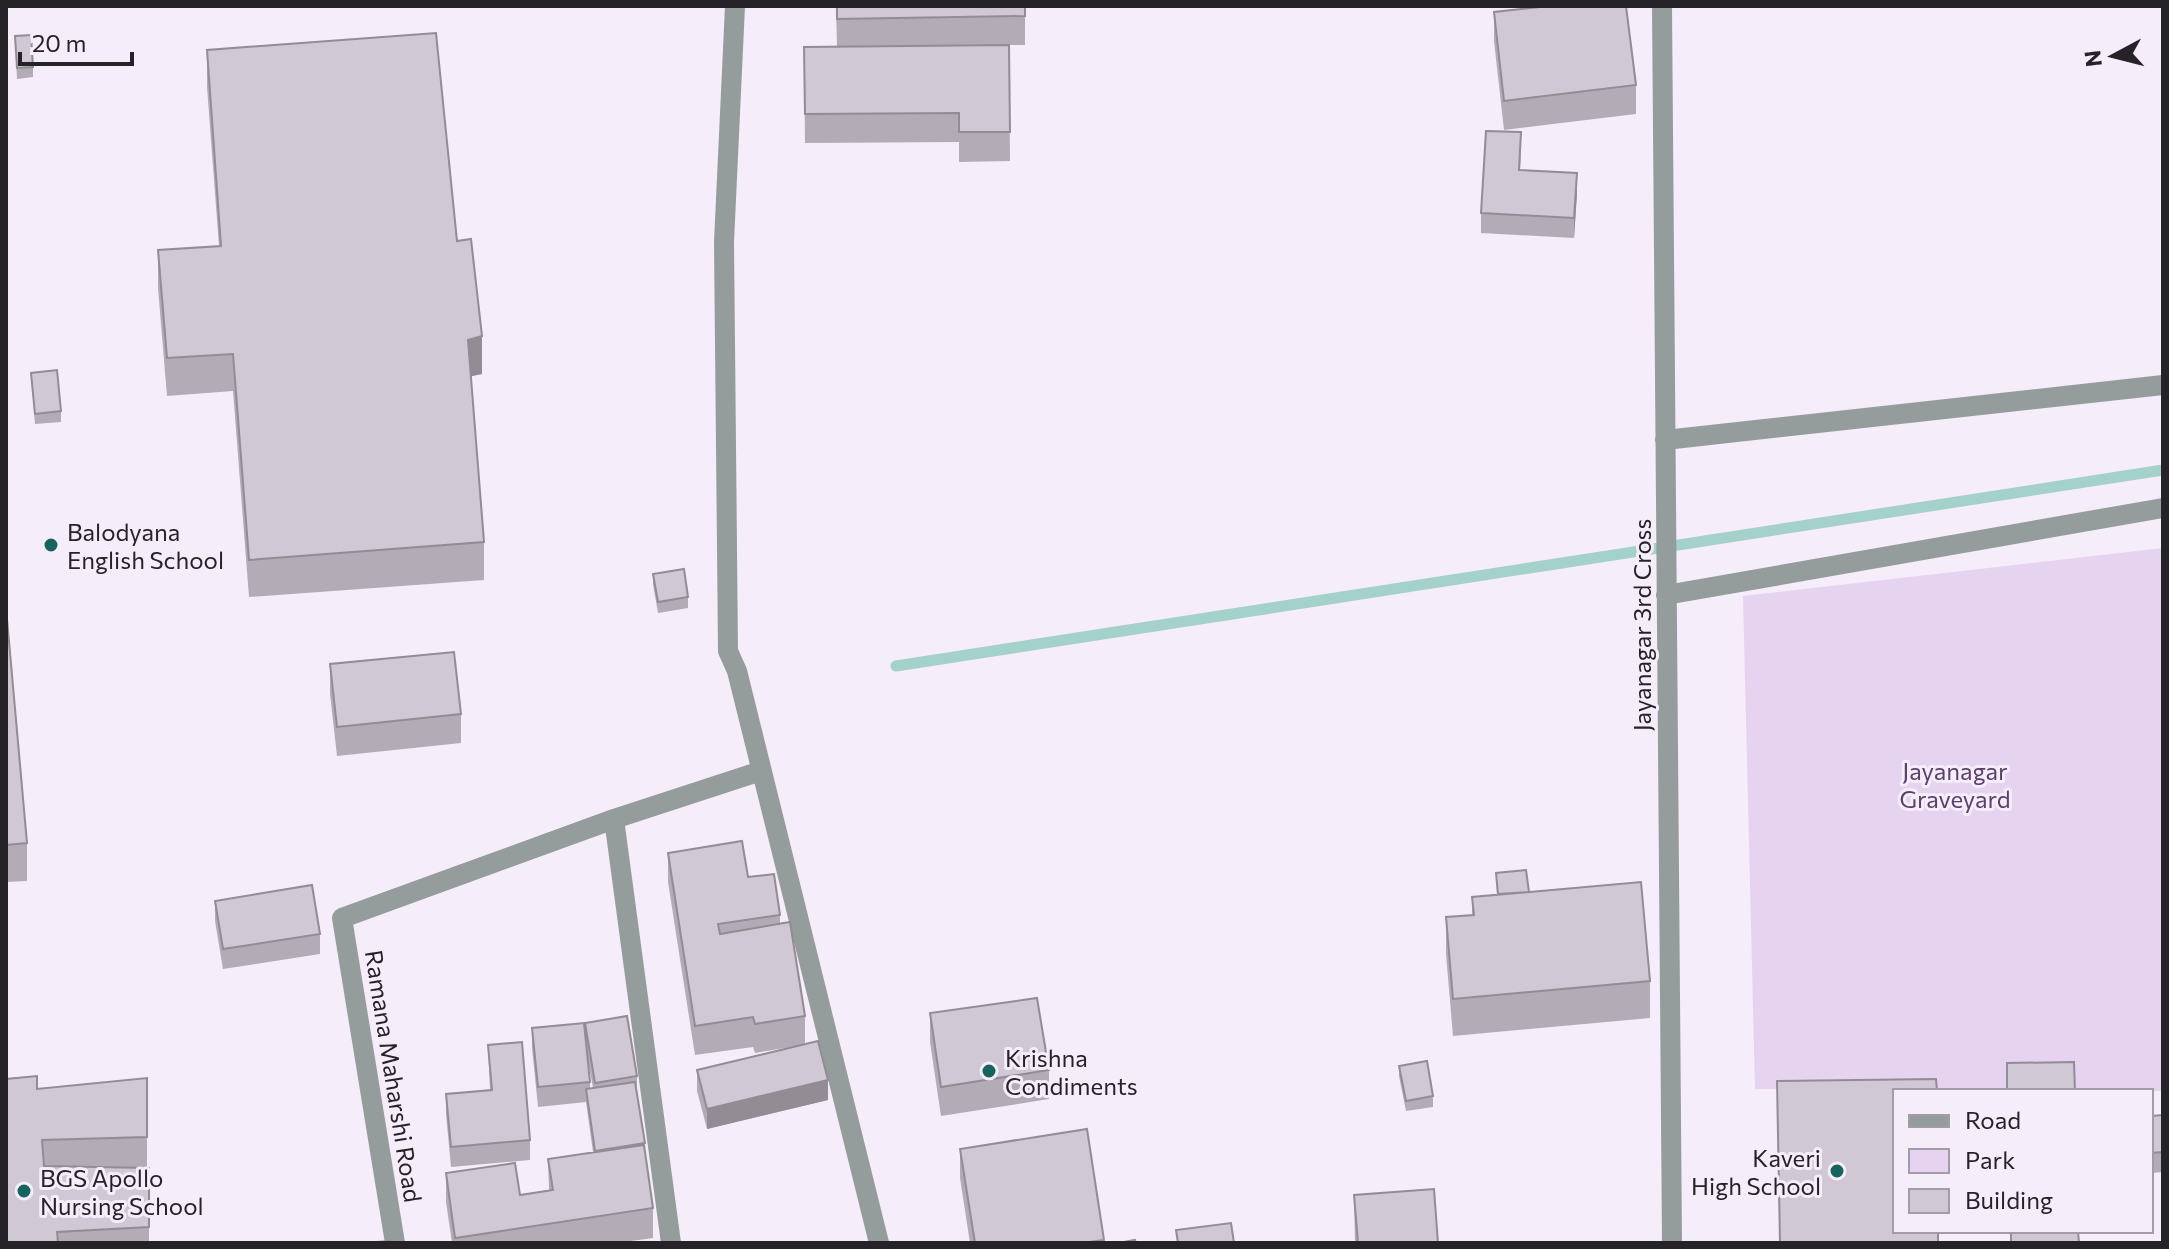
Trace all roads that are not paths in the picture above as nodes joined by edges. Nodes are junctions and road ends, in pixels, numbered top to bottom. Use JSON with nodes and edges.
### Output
{"nodes":[{"id":1,"x":735,"y":6,"type":"edge"},
{"id":2,"x":1662,"y":6,"type":"edge"},
{"id":3,"x":2163,"y":385,"type":"edge"},
{"id":4,"x":1665,"y":440,"type":"junction"},
{"id":5,"x":2163,"y":508,"type":"edge"},
{"id":6,"x":1666,"y":595,"type":"junction"},
{"id":7,"x":759,"y":763,"type":"junction"},
{"id":8,"x":614,"y":819,"type":"junction"},
{"id":9,"x":395,"y":1243,"type":"edge"},
{"id":10,"x":671,"y":1243,"type":"edge"},
{"id":11,"x":879,"y":1243,"type":"edge"},
{"id":12,"x":1672,"y":1243,"type":"edge"}],
"edges":[{"from":1,"to":7,"type":"street"},
{"from":2,"to":4,"type":"street","name":"Jayanagar 3rd Cross"},
{"from":3,"to":4,"type":"street"},
{"from":4,"to":6,"type":"street","name":"Jayanagar 3rd Cross"},
{"from":5,"to":6,"type":"street"},
{"from":6,"to":12,"type":"street","name":"Jayanagar 3rd Cross"},
{"from":7,"to":8,"type":"street"},
{"from":7,"to":11,"type":"street"},
{"from":8,"to":9,"type":"street","name":"Ramana Maharshi Road"},
{"from":8,"to":10,"type":"street"}]}
